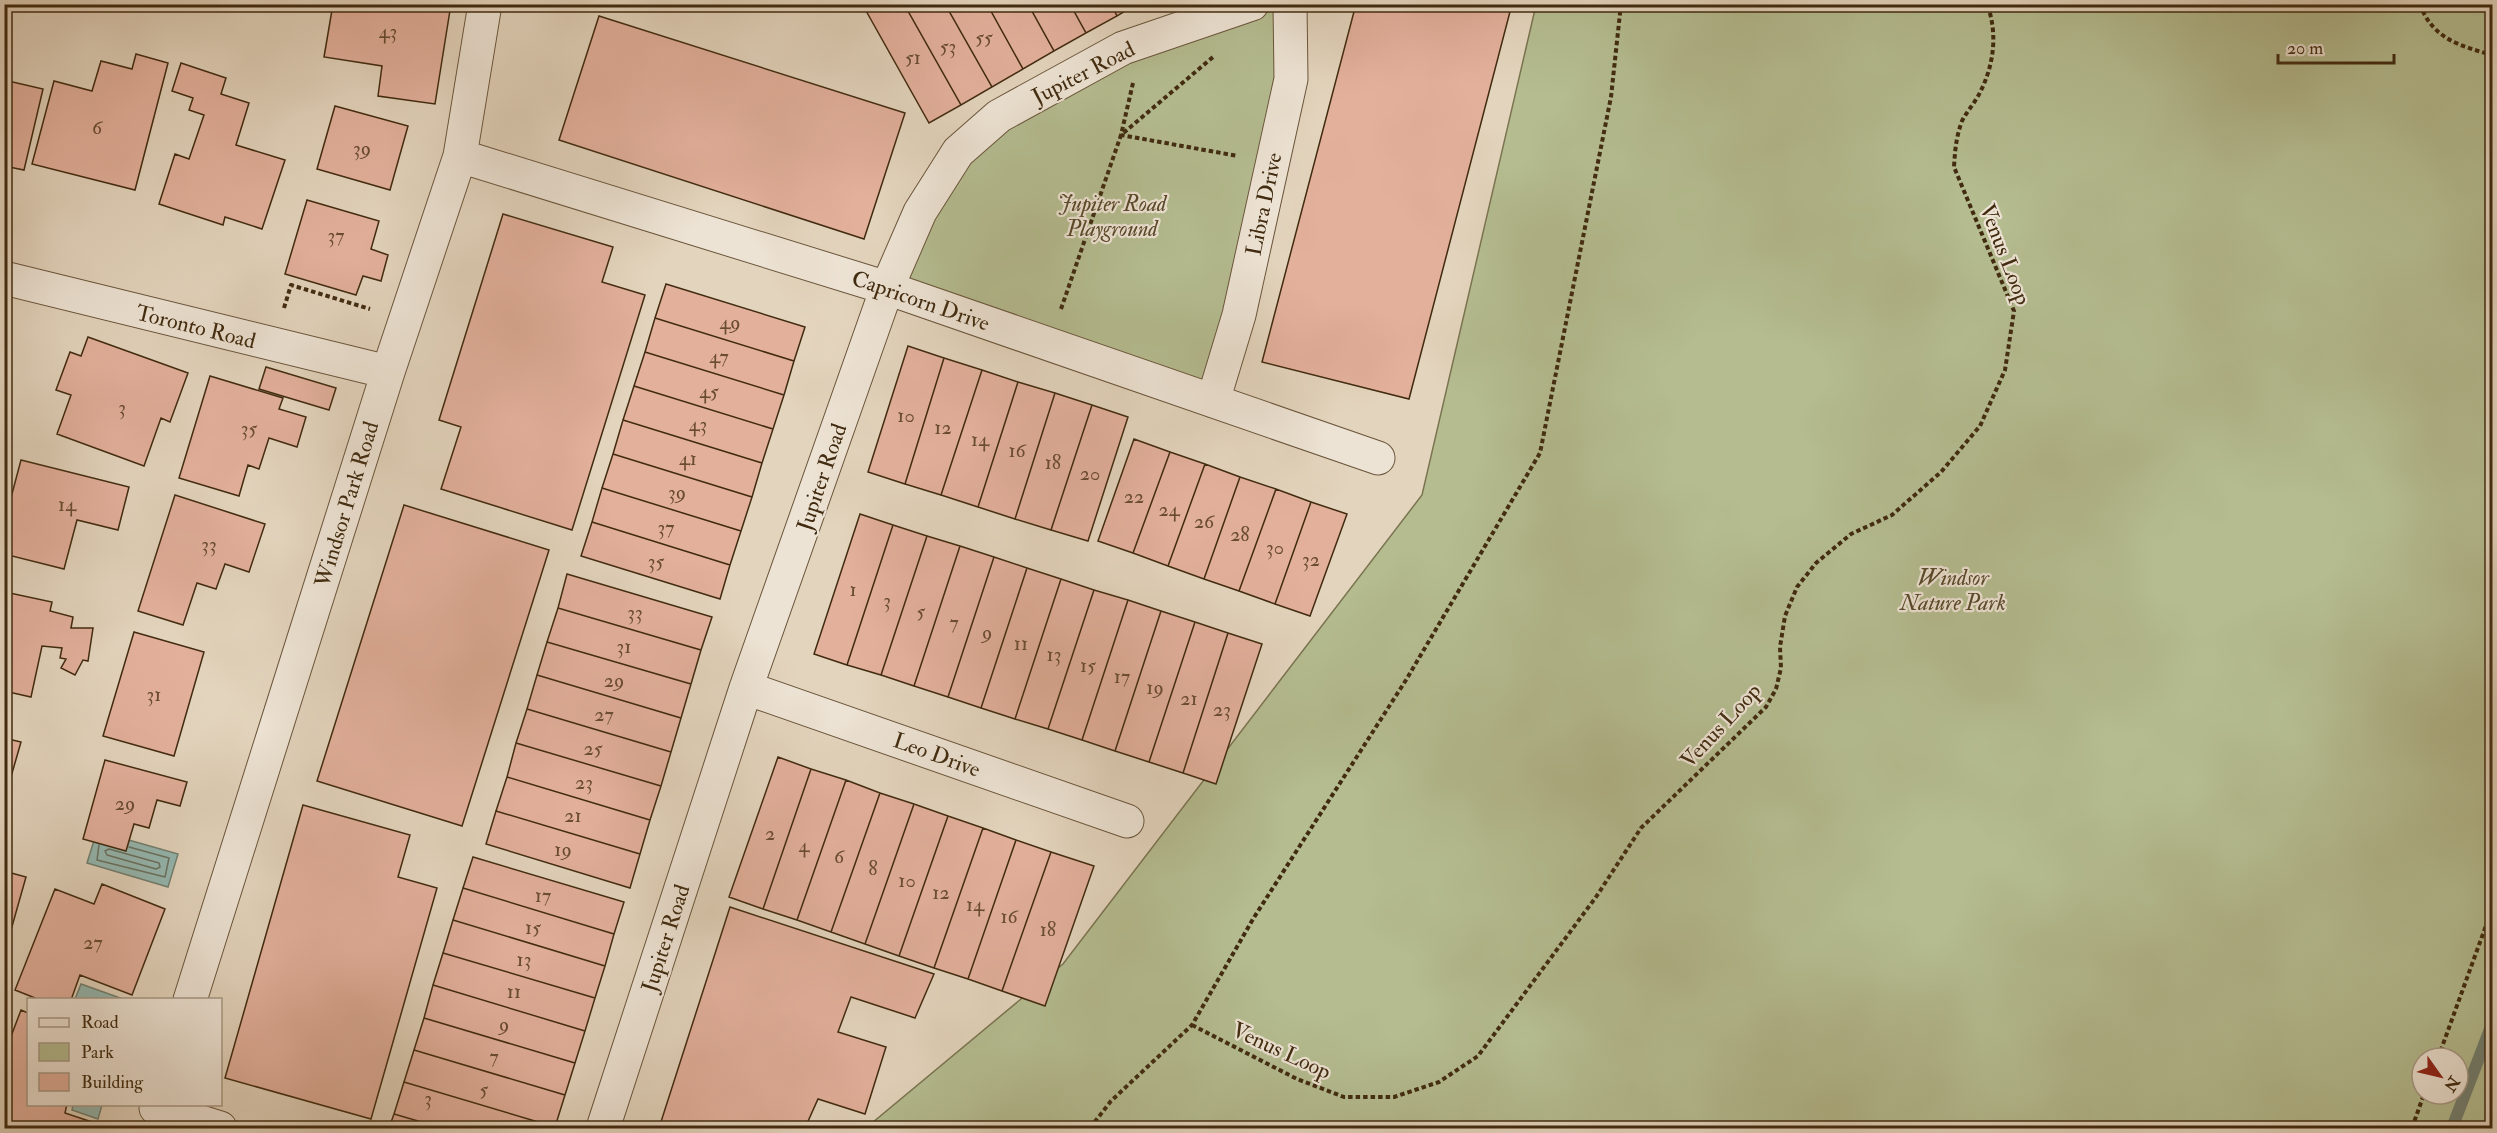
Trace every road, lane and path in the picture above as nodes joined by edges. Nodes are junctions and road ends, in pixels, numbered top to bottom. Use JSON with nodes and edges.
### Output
{"nodes":[{"id":1,"x":485,"y":4,"type":"edge"},
{"id":2,"x":1252,"y":4,"type":"edge"},
{"id":3,"x":1290,"y":4,"type":"edge"},
{"id":4,"x":1621,"y":4,"type":"edge"},
{"id":5,"x":1988,"y":4,"type":"edge"},
{"id":6,"x":2420,"y":4,"type":"edge"},
{"id":7,"x":1123,"y":48,"type":"junction"},
{"id":8,"x":1221,"y":51,"type":"dead end"},
{"id":9,"x":2493,"y":55,"type":"edge"},
{"id":10,"x":1121,"y":135,"type":"junction"},
{"id":11,"x":460,"y":156,"type":"junction"},
{"id":12,"x":1272,"y":162,"type":"junction"},
{"id":13,"x":4,"y":278,"type":"edge"},
{"id":14,"x":888,"y":288,"type":"junction"},
{"id":15,"x":1061,"y":309,"type":"dead end"},
{"id":16,"x":373,"y":310,"type":"dead end"},
{"id":17,"x":272,"y":345,"type":"junction"},
{"id":18,"x":388,"y":372,"type":"junction"},
{"id":19,"x":1213,"y":401,"type":"junction"},
{"id":20,"x":1378,"y":458,"type":"dead end"},
{"id":21,"x":747,"y":688,"type":"junction"},
{"id":22,"x":1127,"y":821,"type":"dead end"},
{"id":23,"x":2493,"y":909,"type":"edge"},
{"id":24,"x":190,"y":998,"type":"edge"},
{"id":25,"x":1192,"y":1025,"type":"junction"},
{"id":26,"x":2442,"y":1046,"type":"edge"},
{"id":27,"x":2420,"y":1106,"type":"edge"},
{"id":28,"x":154,"y":1114,"type":"edge"},
{"id":29,"x":220,"y":1128,"type":"edge"},
{"id":30,"x":603,"y":1128,"type":"edge"},
{"id":31,"x":1090,"y":1128,"type":"edge"},
{"id":32,"x":2412,"y":1128,"type":"edge"}],
"edges":[{"from":1,"to":11,"type":"street","name":"Windsor Park Road"},
{"from":2,"to":7,"type":"street","name":"Jupiter Road"},
{"from":3,"to":12,"type":"street","name":"Libra Drive"},
{"from":4,"to":25,"type":"path"},
{"from":5,"to":25,"type":"path","name":"Venus Loop"},
{"from":6,"to":9,"type":"path"},
{"from":7,"to":10,"type":"path"},
{"from":7,"to":14,"type":"street","name":"Jupiter Road"},
{"from":8,"to":10,"type":"path"},
{"from":10,"to":12,"type":"path"},
{"from":10,"to":15,"type":"path"},
{"from":11,"to":14,"type":"street","name":"Capricorn Drive"},
{"from":11,"to":18,"type":"street","name":"Windsor Park Road"},
{"from":12,"to":19,"type":"street","name":"Libra Drive"},
{"from":13,"to":17,"type":"street","name":"Toronto Road"},
{"from":14,"to":19,"type":"street","name":"Capricorn Drive"},
{"from":14,"to":21,"type":"street","name":"Jupiter Road"},
{"from":16,"to":17,"type":"path"},
{"from":17,"to":18,"type":"street","name":"Toronto Road"},
{"from":18,"to":24,"type":"street","name":"Windsor Park Road"},
{"from":19,"to":20,"type":"street","name":"Capricorn Drive"},
{"from":21,"to":22,"type":"street","name":"Leo Drive"},
{"from":21,"to":30,"type":"street","name":"Jupiter Road"},
{"from":23,"to":26,"type":"path"},
{"from":25,"to":31,"type":"path"},
{"from":27,"to":32,"type":"path"},
{"from":28,"to":29,"type":"street"}]}
